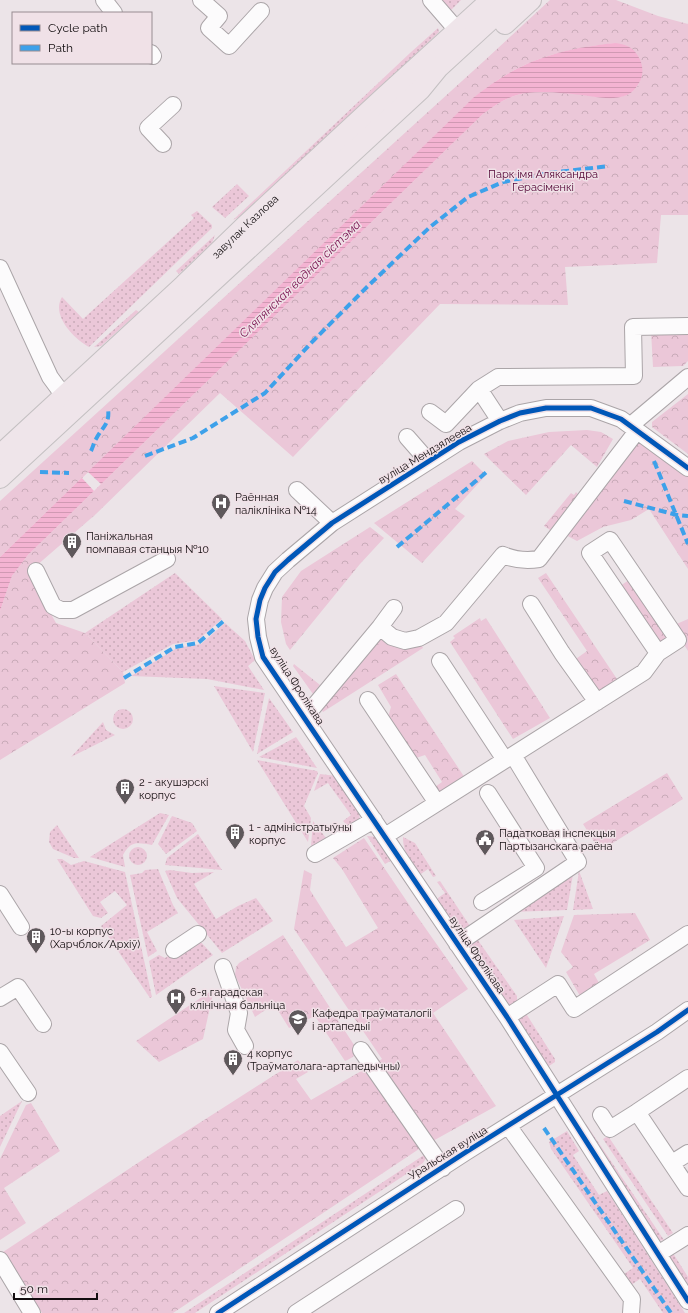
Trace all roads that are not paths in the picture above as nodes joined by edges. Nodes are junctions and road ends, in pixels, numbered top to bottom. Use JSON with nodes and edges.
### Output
{"nodes":[{"id":1,"x":104,"y":0,"type":"edge"},
{"id":2,"x":202,"y":0,"type":"edge"},
{"id":3,"x":431,"y":0,"type":"edge"},
{"id":4,"x":482,"y":0,"type":"edge"},
{"id":5,"x":491,"y":0,"type":"edge"},
{"id":6,"x":512,"y":0,"type":"edge"},
{"id":7,"x":531,"y":0,"type":"edge"},
{"id":8,"x":261,"y":11,"type":"dead end"},
{"id":9,"x":113,"y":12,"type":"edge"},
{"id":10,"x":463,"y":25,"type":"junction"},
{"id":11,"x":420,"y":90,"type":"junction"},
{"id":12,"x":173,"y":104,"type":"dead end"},
{"id":13,"x":163,"y":144,"type":"dead end"},
{"id":14,"x":0,"y":268,"type":"edge"},
{"id":15,"x":688,"y":326,"type":"edge"},
{"id":16,"x":688,"y":377,"type":"edge"},
{"id":17,"x":479,"y":389,"type":"junction"},
{"id":18,"x":64,"y":396,"type":"junction"},
{"id":19,"x":430,"y":412,"type":"dead end"},
{"id":20,"x":500,"y":421,"type":"junction"},
{"id":21,"x":634,"y":428,"type":"junction"},
{"id":22,"x":406,"y":437,"type":"dead end"},
{"id":23,"x":428,"y":461,"type":"junction"},
{"id":24,"x":688,"y":468,"type":"edge"},
{"id":25,"x":1,"y":469,"type":"edge"},
{"id":26,"x":297,"y":490,"type":"dead end"},
{"id":27,"x":332,"y":524,"type":"junction"},
{"id":28,"x":167,"y":559,"type":"dead end"},
{"id":29,"x":36,"y":572,"type":"dead end"},
{"id":30,"x":530,"y":604,"type":"dead end"},
{"id":31,"x":394,"y":608,"type":"dead end"},
{"id":32,"x":256,"y":619,"type":"joint"},
{"id":33,"x":380,"y":627,"type":"junction"},
{"id":34,"x":658,"y":654,"type":"junction"},
{"id":35,"x":440,"y":661,"type":"dead end"},
{"id":36,"x":368,"y":700,"type":"dead end"},
{"id":37,"x":597,"y":702,"type":"junction"},
{"id":38,"x":305,"y":717,"type":"junction"},
{"id":39,"x":509,"y":757,"type":"junction"},
{"id":40,"x":488,"y":793,"type":"dead end"},
{"id":41,"x":437,"y":803,"type":"junction"},
{"id":42,"x":374,"y":820,"type":"junction"},
{"id":43,"x":385,"y":836,"type":"junction"},
{"id":44,"x":315,"y":854,"type":"dead end"},
{"id":45,"x":529,"y":873,"type":"junction"},
{"id":46,"x":539,"y":888,"type":"junction"},
{"id":47,"x":0,"y":894,"type":"edge"},
{"id":48,"x":482,"y":902,"type":"dead end"},
{"id":49,"x":21,"y":927,"type":"dead end"},
{"id":50,"x":198,"y":934,"type":"dead end"},
{"id":51,"x":688,"y":934,"type":"edge"},
{"id":52,"x":457,"y":944,"type":"junction"},
{"id":53,"x":174,"y":950,"type":"dead end"},
{"id":54,"x":223,"y":967,"type":"dead end"},
{"id":55,"x":0,"y":998,"type":"edge"},
{"id":56,"x":688,"y":1010,"type":"edge"},
{"id":57,"x":507,"y":1017,"type":"junction"},
{"id":58,"x":43,"y":1024,"type":"dead end"},
{"id":59,"x":245,"y":1046,"type":"dead end"},
{"id":60,"x":361,"y":1050,"type":"dead end"},
{"id":61,"x":0,"y":1052,"type":"edge"},
{"id":62,"x":688,"y":1078,"type":"edge"},
{"id":63,"x":28,"y":1093,"type":"dead end"},
{"id":64,"x":558,"y":1095,"type":"junction"},
{"id":65,"x":637,"y":1112,"type":"junction"},
{"id":66,"x":601,"y":1115,"type":"dead end"},
{"id":67,"x":509,"y":1126,"type":"junction"},
{"id":68,"x":688,"y":1153,"type":"edge"},
{"id":69,"x":672,"y":1163,"type":"junction"},
{"id":70,"x":443,"y":1168,"type":"junction"},
{"id":71,"x":688,"y":1188,"type":"edge"},
{"id":72,"x":456,"y":1209,"type":"dead end"},
{"id":73,"x":688,"y":1235,"type":"edge"},
{"id":74,"x":658,"y":1254,"type":"junction"},
{"id":75,"x":0,"y":1260,"type":"edge"},
{"id":76,"x":688,"y":1301,"type":"edge"},
{"id":77,"x":32,"y":1313,"type":"edge"},
{"id":78,"x":218,"y":1313,"type":"edge"},
{"id":79,"x":296,"y":1313,"type":"edge"},
{"id":80,"x":631,"y":1313,"type":"edge"}],
"edges":[{"from":1,"to":9,"type":"street"},
{"from":2,"to":8,"type":"street"},
{"from":3,"to":10,"type":"street"},
{"from":4,"to":10,"type":"main road"},
{"from":5,"to":10,"type":"main road","name":"завулак Казлова"},
{"from":6,"to":11,"type":"main road","name":"завулак Казлова"},
{"from":7,"to":11,"type":"main road","name":"завулак Казлова"},
{"from":10,"to":18,"type":"main road","name":"завулак Казлова"},
{"from":11,"to":25,"type":"main road","name":"завулак Казлова"},
{"from":12,"to":13,"type":"street"},
{"from":14,"to":18,"type":"street"},
{"from":15,"to":17,"type":"street"},
{"from":16,"to":21,"type":"street"},
{"from":17,"to":19,"type":"street"},
{"from":17,"to":20,"type":"street"},
{"from":18,"to":25,"type":"main road","name":"завулак Казлова"},
{"from":20,"to":21,"type":"street","name":"вуліца Мендзялеева"},
{"from":20,"to":23,"type":"street","name":"вуліца Мендзялеева"},
{"from":21,"to":24,"type":"street","name":"вуліца Мендзялеева"},
{"from":21,"to":33,"type":"street"},
{"from":22,"to":23,"type":"street"},
{"from":23,"to":27,"type":"street","name":"вуліца Мендзялеева"},
{"from":26,"to":27,"type":"street"},
{"from":27,"to":32,"type":"street","name":"вуліца Мендзялеева"},
{"from":28,"to":29,"type":"street"},
{"from":30,"to":37,"type":"street"},
{"from":31,"to":33,"type":"street"},
{"from":32,"to":38,"type":"street","name":"вуліца Фролікава"},
{"from":33,"to":38,"type":"street"},
{"from":34,"to":34,"type":"street"},
{"from":34,"to":37,"type":"street"},
{"from":35,"to":39,"type":"street"},
{"from":36,"to":41,"type":"street"},
{"from":37,"to":39,"type":"street"},
{"from":38,"to":42,"type":"street","name":"вуліца Фролікава"},
{"from":39,"to":41,"type":"street"},
{"from":39,"to":46,"type":"street"},
{"from":40,"to":45,"type":"street"},
{"from":41,"to":43,"type":"street"},
{"from":42,"to":43,"type":"street","name":"вуліца Фролікава"},
{"from":42,"to":44,"type":"street"},
{"from":43,"to":52,"type":"street","name":"вуліца Фролікава"},
{"from":45,"to":46,"type":"street"},
{"from":45,"to":48,"type":"street"},
{"from":46,"to":52,"type":"street"},
{"from":47,"to":49,"type":"street"},
{"from":50,"to":53,"type":"street"},
{"from":51,"to":57,"type":"street"},
{"from":52,"to":57,"type":"street","name":"вуліца Фролікава"},
{"from":54,"to":59,"type":"street"},
{"from":55,"to":58,"type":"street"},
{"from":56,"to":64,"type":"street","name":"Уральская вуліца"},
{"from":57,"to":64,"type":"street","name":"вуліца Фролікава"},
{"from":60,"to":70,"type":"street"},
{"from":61,"to":63,"type":"street"},
{"from":62,"to":65,"type":"street"},
{"from":64,"to":67,"type":"street","name":"Уральская вуліца"},
{"from":64,"to":74,"type":"street","name":"вуліца Фролікава"},
{"from":65,"to":66,"type":"street"},
{"from":65,"to":69,"type":"street"},
{"from":67,"to":70,"type":"street","name":"Уральская вуліца"},
{"from":67,"to":80,"type":"street"},
{"from":68,"to":69,"type":"street"},
{"from":69,"to":71,"type":"street"},
{"from":70,"to":78,"type":"street","name":"Уральская вуліца"},
{"from":72,"to":79,"type":"street"},
{"from":73,"to":74,"type":"street"},
{"from":74,"to":76,"type":"street","name":"вуліца Фролікава"},
{"from":75,"to":77,"type":"street"}]}
